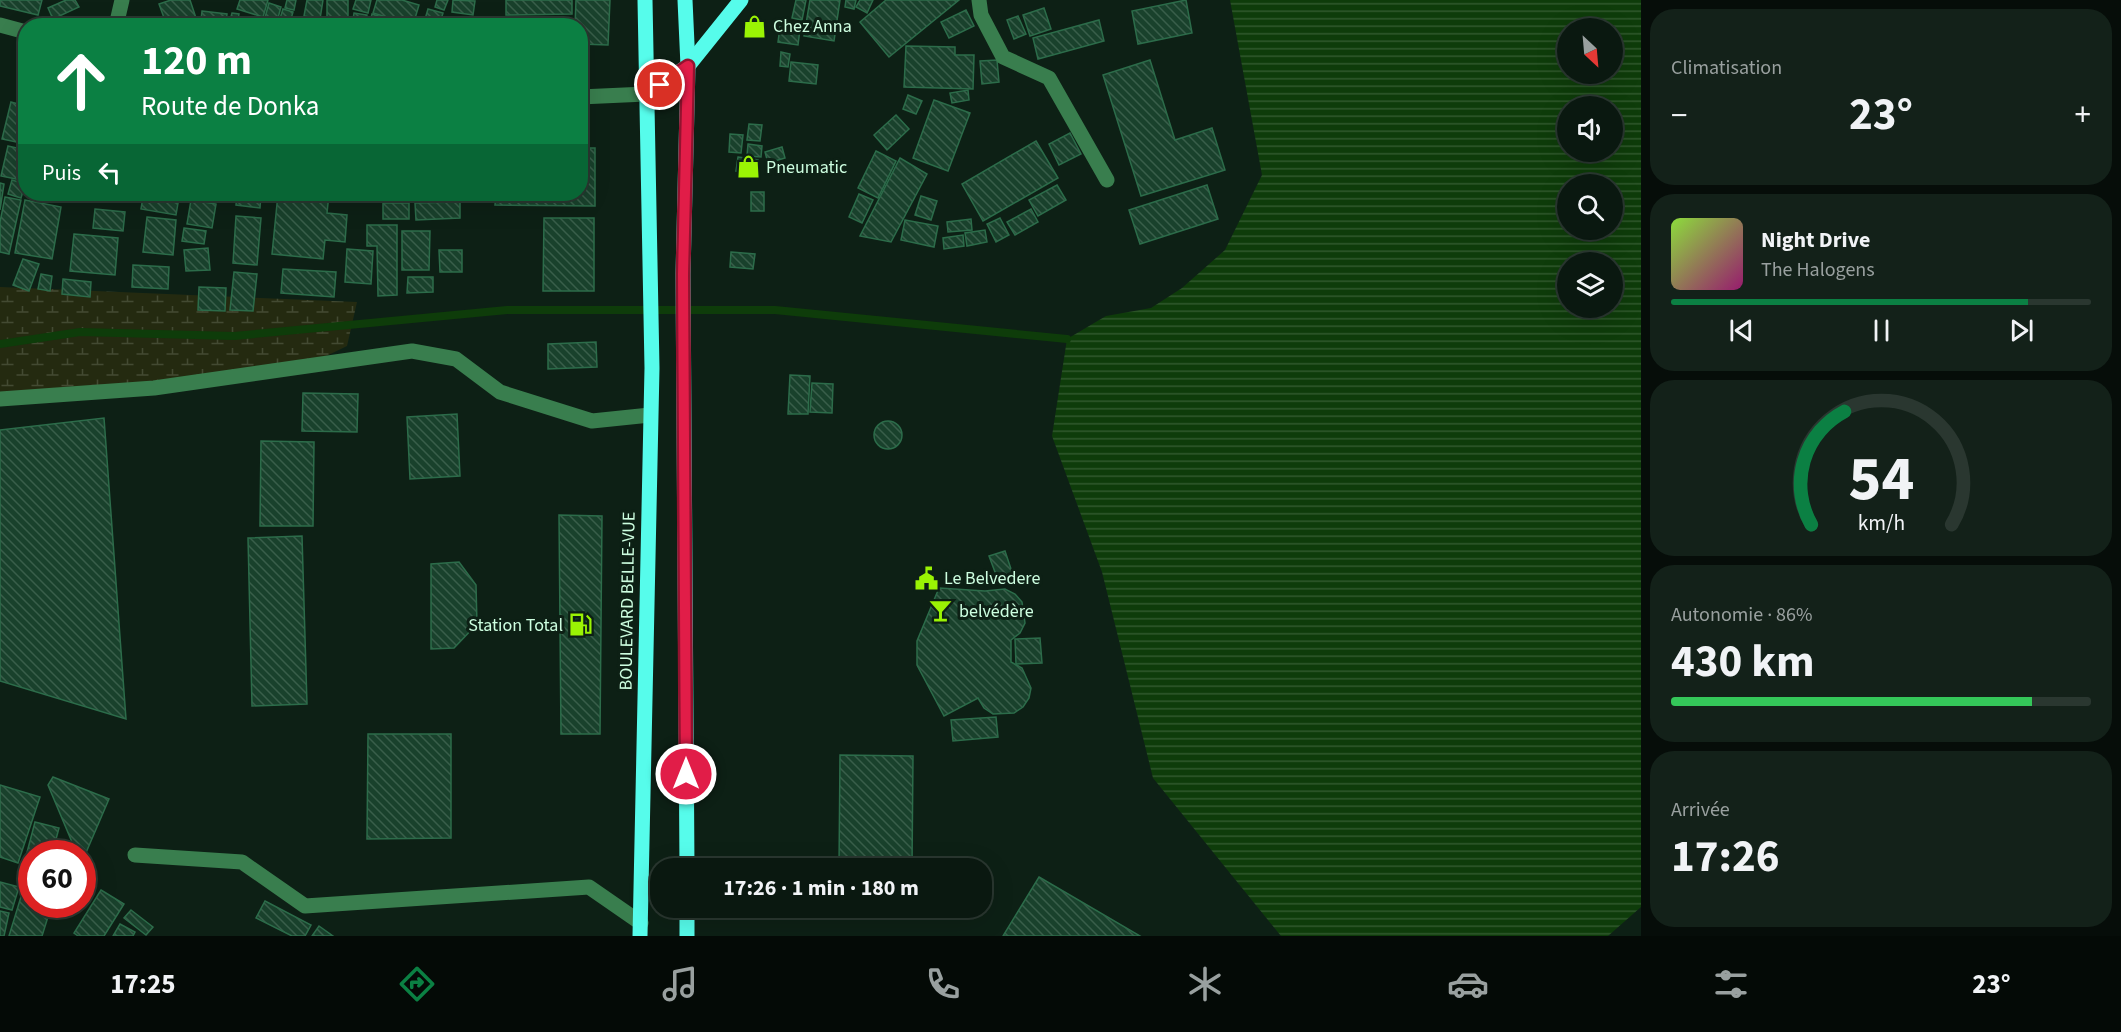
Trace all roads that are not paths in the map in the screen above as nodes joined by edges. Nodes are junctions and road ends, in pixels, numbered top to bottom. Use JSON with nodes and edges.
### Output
{"nodes":[{"id":1,"x":122,"y":0,"type":"edge"},
{"id":2,"x":645,"y":0,"type":"edge"},
{"id":3,"x":685,"y":0,"type":"edge"},
{"id":4,"x":741,"y":0,"type":"edge"},
{"id":5,"x":979,"y":0,"type":"edge"},
{"id":6,"x":118,"y":18,"type":"edge"},
{"id":7,"x":0,"y":25,"type":"edge"},
{"id":8,"x":18,"y":30,"type":"edge"},
{"id":9,"x":688,"y":66,"type":"junction"},
{"id":10,"x":646,"y":94,"type":"junction"},
{"id":11,"x":588,"y":97,"type":"edge"},
{"id":12,"x":1107,"y":180,"type":"dead end"},
{"id":13,"x":0,"y":399,"type":"edge"},
{"id":14,"x":650,"y":415,"type":"junction"},
{"id":15,"x":135,"y":855,"type":"dead end"},
{"id":16,"x":687,"y":858,"type":"edge"},
{"id":17,"x":687,"y":918,"type":"edge"},
{"id":18,"x":641,"y":929,"type":"edge"},
{"id":19,"x":687,"y":936,"type":"edge"}],
"edges":[{"from":1,"to":6,"type":"street"},
{"from":2,"to":10,"type":"main road","name":"BOULEVARD BELLE-VUE"},
{"from":3,"to":9,"type":"main road"},
{"from":4,"to":9,"type":"main road"},
{"from":5,"to":12,"type":"street"},
{"from":7,"to":8,"type":"street"},
{"from":9,"to":10,"type":"main road"},
{"from":9,"to":16,"type":"main road"},
{"from":10,"to":11,"type":"street"},
{"from":10,"to":14,"type":"main road","name":"BOULEVARD BELLE-VUE"},
{"from":13,"to":14,"type":"street"},
{"from":14,"to":18,"type":"main road","name":"BOULEVARD BELLE-VUE"},
{"from":15,"to":18,"type":"street"},
{"from":17,"to":19,"type":"main road"}]}
